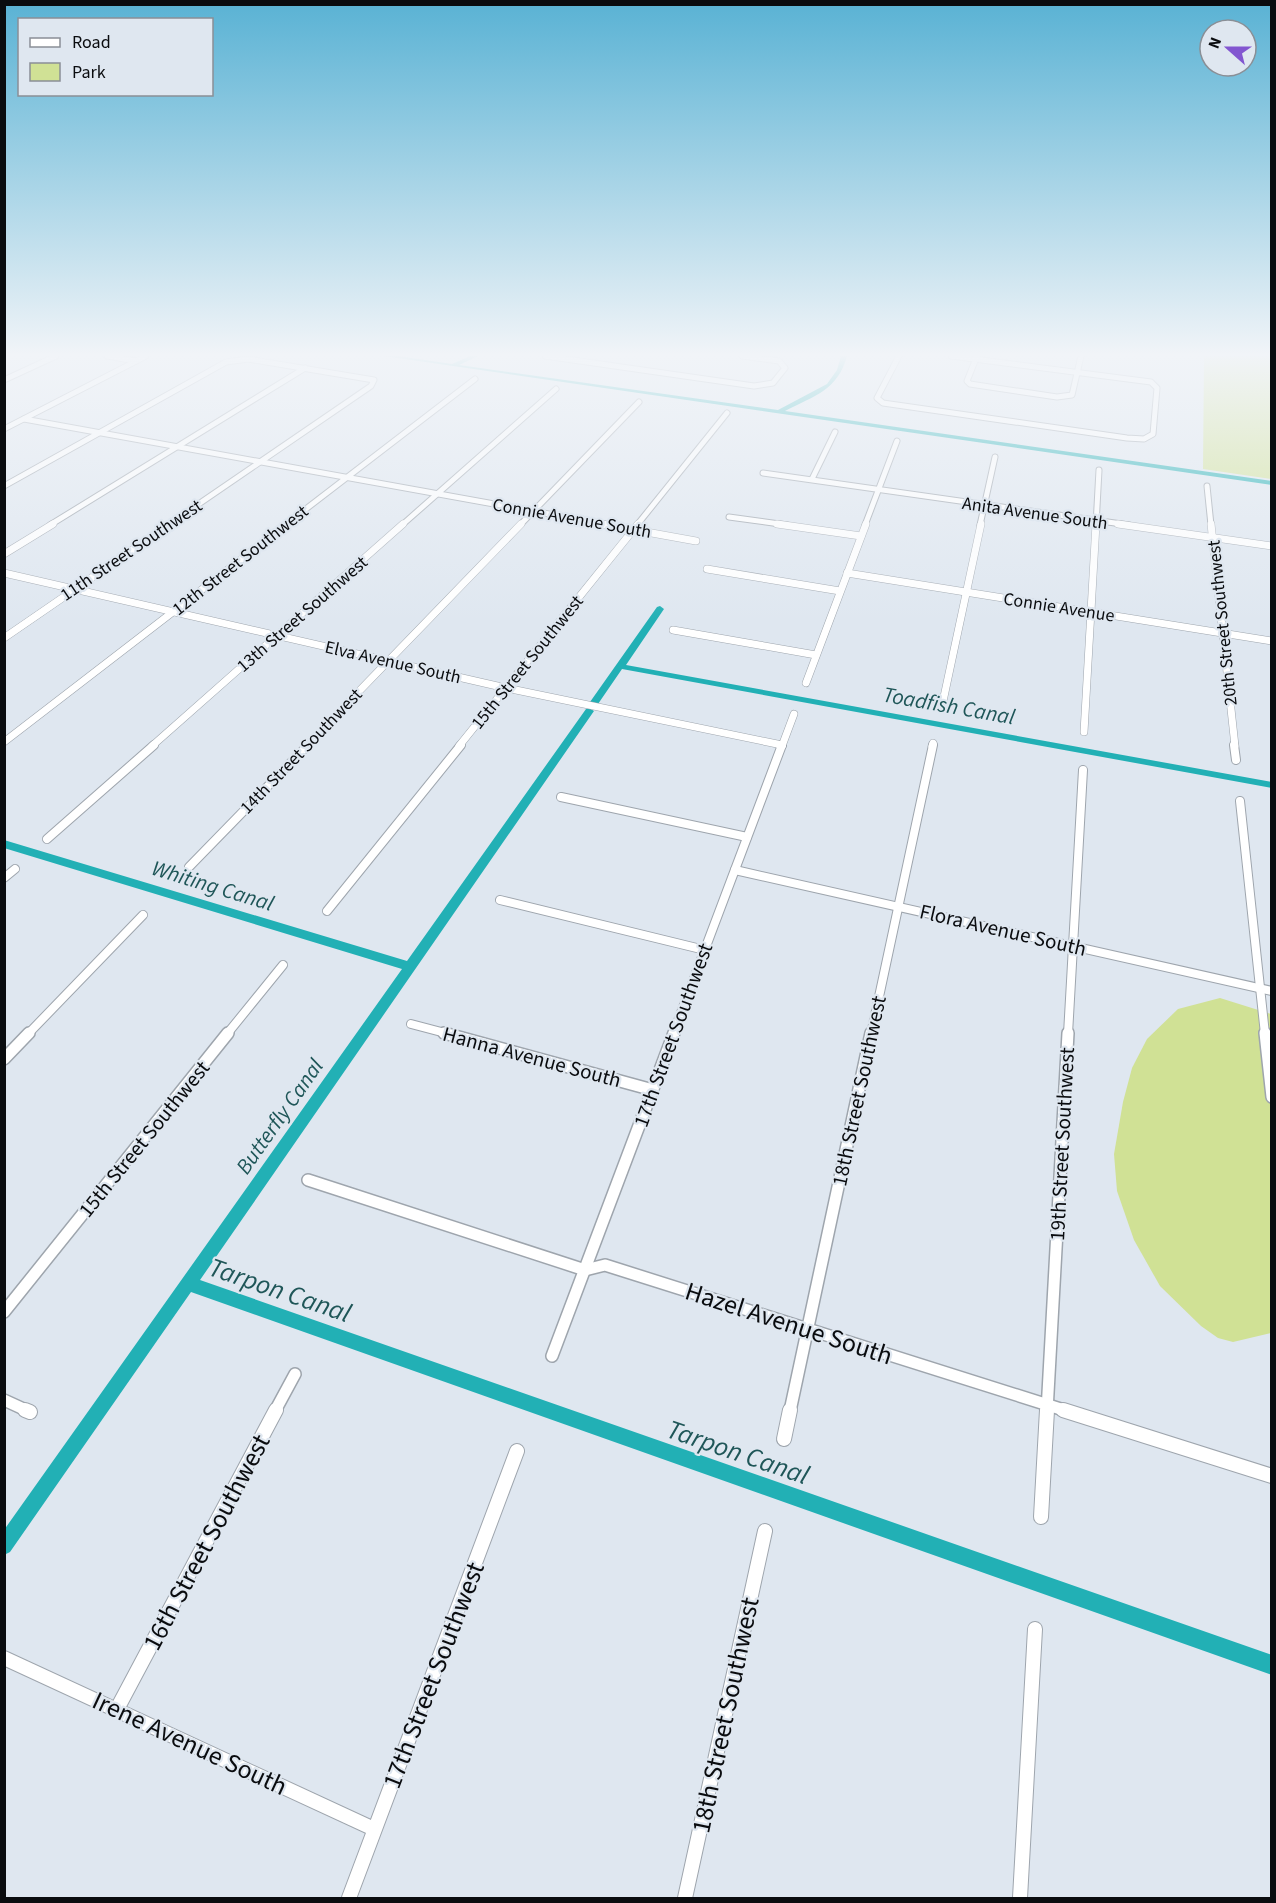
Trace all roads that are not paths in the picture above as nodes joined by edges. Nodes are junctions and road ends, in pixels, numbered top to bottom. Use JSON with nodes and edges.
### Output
{"nodes":[{"id":1,"x":78,"y":445,"type":"edge"},
{"id":2,"x":166,"y":445,"type":"edge"},
{"id":3,"x":182,"y":445,"type":"edge"},
{"id":4,"x":285,"y":445,"type":"edge"},
{"id":5,"x":389,"y":445,"type":"edge"},
{"id":6,"x":493,"y":445,"type":"edge"},
{"id":7,"x":598,"y":445,"type":"edge"},
{"id":8,"x":701,"y":445,"type":"edge"},
{"id":9,"x":829,"y":445,"type":"edge"},
{"id":10,"x":896,"y":445,"type":"edge"},
{"id":11,"x":178,"y":447,"type":"junction"},
{"id":12,"x":995,"y":457,"type":"dead end"},
{"id":13,"x":260,"y":462,"type":"junction"},
{"id":14,"x":1099,"y":470,"type":"dead end"},
{"id":15,"x":763,"y":473,"type":"dead end"},
{"id":16,"x":347,"y":477,"type":"junction"},
{"id":17,"x":812,"y":479,"type":"junction"},
{"id":18,"x":4,"y":486,"type":"edge"},
{"id":19,"x":1207,"y":486,"type":"dead end"},
{"id":20,"x":879,"y":489,"type":"junction"},
{"id":21,"x":438,"y":494,"type":"junction"},
{"id":22,"x":985,"y":506,"type":"junction"},
{"id":23,"x":534,"y":511,"type":"junction"},
{"id":24,"x":729,"y":517,"type":"dead end"},
{"id":25,"x":1096,"y":521,"type":"junction"},
{"id":26,"x":633,"y":530,"type":"junction"},
{"id":27,"x":861,"y":536,"type":"junction"},
{"id":28,"x":1212,"y":538,"type":"junction"},
{"id":29,"x":696,"y":541,"type":"dead end"},
{"id":30,"x":1272,"y":546,"type":"edge"},
{"id":31,"x":4,"y":554,"type":"edge"},
{"id":32,"x":706,"y":569,"type":"dead end"},
{"id":33,"x":4,"y":573,"type":"edge"},
{"id":34,"x":847,"y":573,"type":"junction"},
{"id":35,"x":75,"y":589,"type":"junction"},
{"id":36,"x":840,"y":591,"type":"junction"},
{"id":37,"x":966,"y":592,"type":"junction"},
{"id":38,"x":173,"y":611,"type":"junction"},
{"id":39,"x":1092,"y":612,"type":"junction"},
{"id":40,"x":673,"y":630,"type":"dead end"},
{"id":41,"x":1222,"y":633,"type":"junction"},
{"id":42,"x":277,"y":635,"type":"junction"},
{"id":43,"x":4,"y":638,"type":"edge"},
{"id":44,"x":1272,"y":640,"type":"edge"},
{"id":45,"x":816,"y":655,"type":"junction"},
{"id":46,"x":389,"y":661,"type":"junction"},
{"id":47,"x":806,"y":683,"type":"dead end"},
{"id":48,"x":506,"y":688,"type":"junction"},
{"id":49,"x":942,"y":706,"type":"dead end"},
{"id":50,"x":795,"y":714,"type":"dead end"},
{"id":51,"x":1084,"y":732,"type":"dead end"},
{"id":52,"x":4,"y":742,"type":"edge"},
{"id":53,"x":933,"y":743,"type":"dead end"},
{"id":54,"x":782,"y":745,"type":"junction"},
{"id":55,"x":1236,"y":760,"type":"dead end"},
{"id":56,"x":1083,"y":770,"type":"dead end"},
{"id":57,"x":561,"y":797,"type":"dead end"},
{"id":58,"x":1240,"y":801,"type":"dead end"},
{"id":59,"x":747,"y":837,"type":"junction"},
{"id":60,"x":47,"y":839,"type":"dead end"},
{"id":61,"x":189,"y":867,"type":"dead end"},
{"id":62,"x":15,"y":869,"type":"dead end"},
{"id":63,"x":735,"y":870,"type":"junction"},
{"id":64,"x":4,"y":878,"type":"edge"},
{"id":65,"x":500,"y":900,"type":"dead end"},
{"id":66,"x":898,"y":907,"type":"junction"},
{"id":67,"x":327,"y":911,"type":"dead end"},
{"id":68,"x":143,"y":915,"type":"dead end"},
{"id":69,"x":1073,"y":946,"type":"junction"},
{"id":70,"x":705,"y":950,"type":"junction"},
{"id":71,"x":283,"y":965,"type":"dead end"},
{"id":72,"x":1260,"y":988,"type":"junction"},
{"id":73,"x":1272,"y":991,"type":"edge"},
{"id":74,"x":411,"y":1024,"type":"dead end"},
{"id":75,"x":4,"y":1059,"type":"edge"},
{"id":76,"x":653,"y":1090,"type":"junction"},
{"id":77,"x":1272,"y":1097,"type":"edge"},
{"id":78,"x":308,"y":1180,"type":"dead end"},
{"id":79,"x":585,"y":1270,"type":"junction"},
{"id":80,"x":4,"y":1312,"type":"edge"},
{"id":81,"x":808,"y":1328,"type":"junction"},
{"id":82,"x":552,"y":1356,"type":"dead end"},
{"id":83,"x":295,"y":1374,"type":"dead end"},
{"id":84,"x":4,"y":1400,"type":"edge"},
{"id":85,"x":1047,"y":1405,"type":"junction"},
{"id":86,"x":30,"y":1412,"type":"dead end"},
{"id":87,"x":784,"y":1439,"type":"dead end"},
{"id":88,"x":517,"y":1451,"type":"dead end"},
{"id":89,"x":1272,"y":1476,"type":"edge"},
{"id":90,"x":1041,"y":1518,"type":"dead end"},
{"id":91,"x":765,"y":1531,"type":"dead end"},
{"id":92,"x":1035,"y":1629,"type":"dead end"},
{"id":93,"x":4,"y":1658,"type":"edge"},
{"id":94,"x":117,"y":1709,"type":"junction"},
{"id":95,"x":374,"y":1829,"type":"junction"},
{"id":96,"x":349,"y":1899,"type":"edge"},
{"id":97,"x":685,"y":1899,"type":"edge"},
{"id":98,"x":1020,"y":1899,"type":"edge"}],
"edges":[{"from":1,"to":18,"type":"street"},
{"from":2,"to":11,"type":"street","name":"Connie Avenue South"},
{"from":3,"to":11,"type":"street"},
{"from":4,"to":13,"type":"street","name":"11th Street Southwest"},
{"from":5,"to":16,"type":"street","name":"12th Street Southwest"},
{"from":6,"to":21,"type":"street","name":"13th Street Southwest"},
{"from":7,"to":23,"type":"street","name":"14th Street Southwest"},
{"from":8,"to":26,"type":"street","name":"15th Street Southwest"},
{"from":9,"to":17,"type":"street"},
{"from":10,"to":20,"type":"street"},
{"from":11,"to":13,"type":"street","name":"Connie Avenue South"},
{"from":11,"to":31,"type":"street"},
{"from":12,"to":22,"type":"street"},
{"from":13,"to":16,"type":"street","name":"Connie Avenue South"},
{"from":13,"to":35,"type":"street","name":"11th Street Southwest"},
{"from":14,"to":25,"type":"street"},
{"from":15,"to":17,"type":"street","name":"Anita Avenue South"},
{"from":16,"to":21,"type":"street","name":"Connie Avenue South"},
{"from":16,"to":38,"type":"street","name":"12th Street Southwest"},
{"from":17,"to":20,"type":"street","name":"Anita Avenue South"},
{"from":19,"to":28,"type":"street","name":"20th Street Southwest"},
{"from":20,"to":22,"type":"street","name":"Anita Avenue South"},
{"from":20,"to":27,"type":"street"},
{"from":21,"to":23,"type":"street","name":"Connie Avenue South"},
{"from":21,"to":42,"type":"street","name":"13th Street Southwest"},
{"from":22,"to":25,"type":"street","name":"Anita Avenue South"},
{"from":22,"to":37,"type":"street"},
{"from":23,"to":26,"type":"street","name":"Connie Avenue South"},
{"from":23,"to":46,"type":"street","name":"14th Street Southwest"},
{"from":24,"to":27,"type":"street"},
{"from":25,"to":28,"type":"street","name":"Anita Avenue South"},
{"from":25,"to":39,"type":"street"},
{"from":26,"to":29,"type":"street","name":"Connie Avenue South"},
{"from":26,"to":48,"type":"street","name":"15th Street Southwest"},
{"from":27,"to":34,"type":"street"},
{"from":28,"to":30,"type":"street","name":"Anita Avenue South"},
{"from":28,"to":41,"type":"street","name":"20th Street Southwest"},
{"from":32,"to":36,"type":"street"},
{"from":33,"to":35,"type":"street","name":"Elva Avenue South"},
{"from":34,"to":36,"type":"street"},
{"from":34,"to":37,"type":"street","name":"Connie Avenue"},
{"from":35,"to":38,"type":"street","name":"Elva Avenue South"},
{"from":35,"to":43,"type":"street","name":"11th Street Southwest"},
{"from":36,"to":45,"type":"street"},
{"from":37,"to":39,"type":"street","name":"Connie Avenue"},
{"from":37,"to":49,"type":"street"},
{"from":38,"to":42,"type":"street","name":"Elva Avenue South"},
{"from":38,"to":52,"type":"street","name":"12th Street Southwest"},
{"from":39,"to":41,"type":"street","name":"Connie Avenue"},
{"from":39,"to":51,"type":"street"},
{"from":40,"to":45,"type":"street"},
{"from":41,"to":44,"type":"street","name":"Connie Avenue"},
{"from":41,"to":55,"type":"street","name":"20th Street Southwest"},
{"from":42,"to":46,"type":"street","name":"Elva Avenue South"},
{"from":42,"to":60,"type":"street","name":"13th Street Southwest"},
{"from":45,"to":47,"type":"street"},
{"from":46,"to":48,"type":"street","name":"Elva Avenue South"},
{"from":46,"to":61,"type":"street","name":"14th Street Southwest"},
{"from":48,"to":54,"type":"street","name":"Elva Avenue South"},
{"from":48,"to":67,"type":"street","name":"15th Street Southwest"},
{"from":50,"to":54,"type":"street","name":"17th Street Southwest"},
{"from":53,"to":66,"type":"street","name":"18th Street Southwest"},
{"from":54,"to":59,"type":"street","name":"17th Street Southwest"},
{"from":56,"to":69,"type":"street","name":"19th Street Southwest"},
{"from":57,"to":59,"type":"street"},
{"from":58,"to":72,"type":"street"},
{"from":59,"to":63,"type":"street","name":"17th Street Southwest"},
{"from":62,"to":64,"type":"street"},
{"from":63,"to":66,"type":"street","name":"Flora Avenue South"},
{"from":63,"to":70,"type":"street","name":"17th Street Southwest"},
{"from":65,"to":70,"type":"street"},
{"from":66,"to":69,"type":"street","name":"Flora Avenue South"},
{"from":66,"to":81,"type":"street","name":"18th Street Southwest"},
{"from":68,"to":75,"type":"street"},
{"from":69,"to":72,"type":"street","name":"Flora Avenue South"},
{"from":69,"to":85,"type":"street","name":"19th Street Southwest"},
{"from":70,"to":76,"type":"street","name":"17th Street Southwest"},
{"from":71,"to":80,"type":"street","name":"15th Street Southwest"},
{"from":72,"to":73,"type":"street","name":"Flora Avenue South"},
{"from":72,"to":77,"type":"street"},
{"from":74,"to":76,"type":"street","name":"Hanna Avenue South"},
{"from":76,"to":79,"type":"street","name":"17th Street Southwest"},
{"from":78,"to":79,"type":"street","name":"Hazel Avenue South"},
{"from":79,"to":81,"type":"street","name":"Hazel Avenue South"},
{"from":79,"to":82,"type":"street","name":"17th Street Southwest"},
{"from":81,"to":85,"type":"street","name":"Hazel Avenue South"},
{"from":81,"to":87,"type":"street","name":"18th Street Southwest"},
{"from":83,"to":94,"type":"street","name":"16th Street Southwest"},
{"from":84,"to":86,"type":"street"},
{"from":85,"to":89,"type":"street","name":"Hazel Avenue South"},
{"from":85,"to":90,"type":"street","name":"19th Street Southwest"},
{"from":88,"to":95,"type":"street","name":"17th Street Southwest"},
{"from":91,"to":97,"type":"street","name":"18th Street Southwest"},
{"from":92,"to":98,"type":"street"},
{"from":93,"to":94,"type":"street","name":"Irene Avenue South"},
{"from":94,"to":95,"type":"street","name":"Irene Avenue South"},
{"from":95,"to":96,"type":"street","name":"17th Street Southwest"}]}
